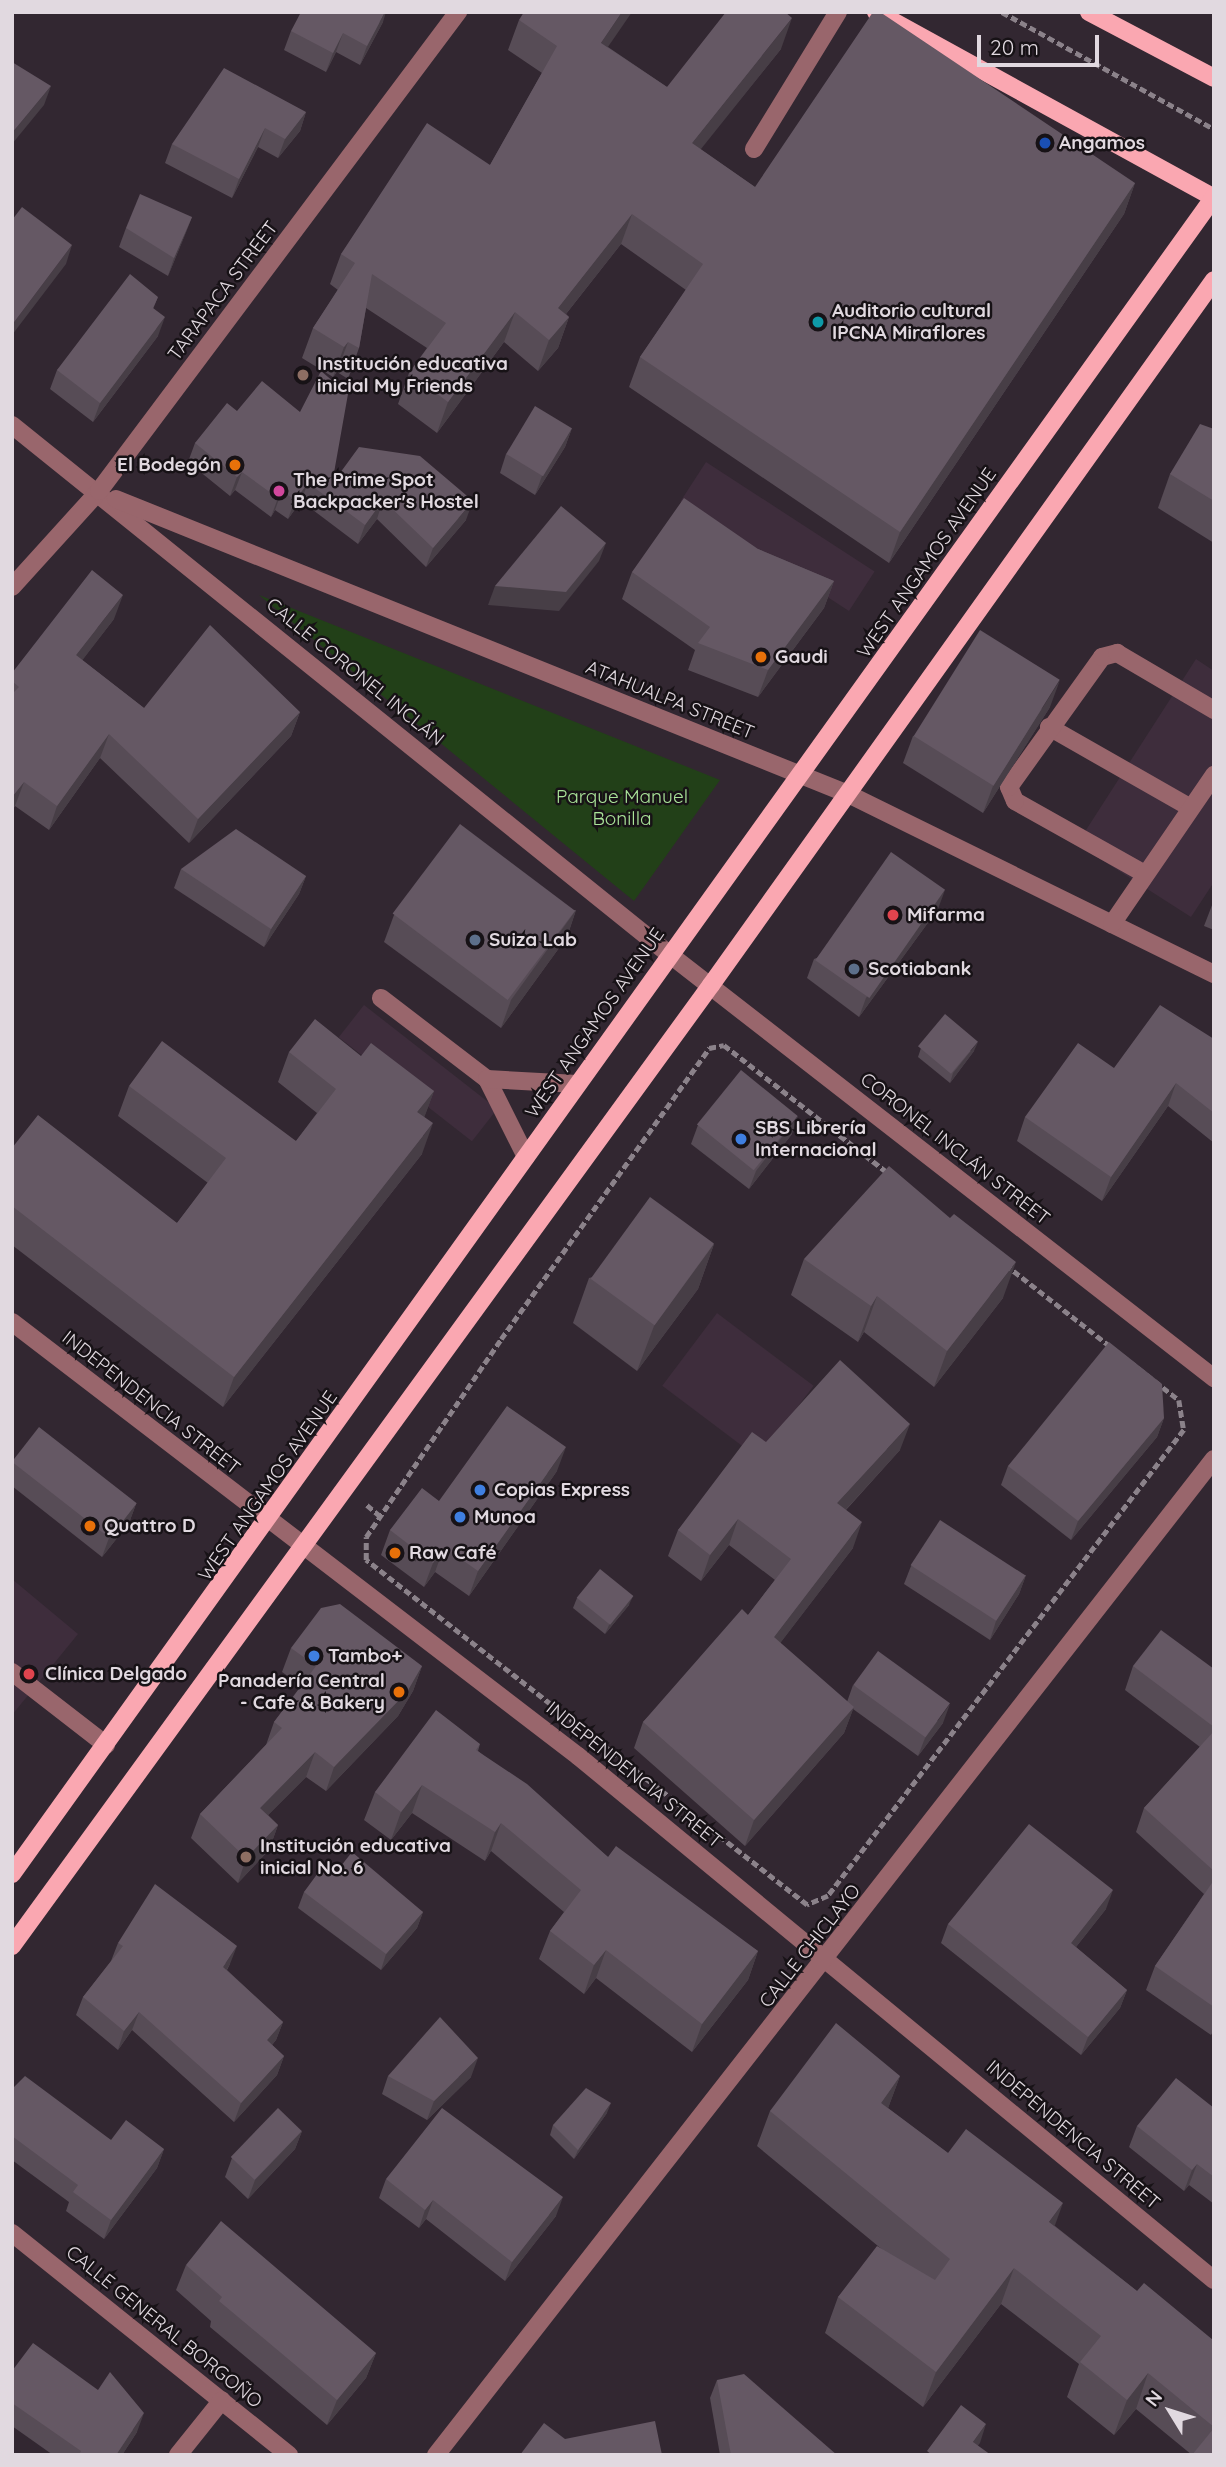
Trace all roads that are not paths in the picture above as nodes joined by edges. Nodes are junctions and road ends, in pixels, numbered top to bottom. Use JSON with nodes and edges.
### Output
{"nodes":[{"id":1,"x":458,"y":12,"type":"edge"},
{"id":2,"x":838,"y":12,"type":"edge"},
{"id":3,"x":876,"y":12,"type":"edge"},
{"id":4,"x":1089,"y":12,"type":"edge"},
{"id":5,"x":1214,"y":78,"type":"edge"},
{"id":6,"x":754,"y":149,"type":"dead end"},
{"id":7,"x":1214,"y":198,"type":"edge"},
{"id":8,"x":1214,"y":280,"type":"edge"},
{"id":9,"x":12,"y":425,"type":"edge"},
{"id":10,"x":99,"y":492,"type":"junction"},
{"id":11,"x":12,"y":587,"type":"edge"},
{"id":12,"x":1214,"y":710,"type":"edge"},
{"id":13,"x":1049,"y":727,"type":"junction"},
{"id":14,"x":1214,"y":775,"type":"edge"},
{"id":15,"x":801,"y":776,"type":"junction"},
{"id":16,"x":848,"y":794,"type":"junction"},
{"id":17,"x":1191,"y":808,"type":"junction"},
{"id":18,"x":1145,"y":874,"type":"junction"},
{"id":19,"x":1112,"y":924,"type":"junction"},
{"id":20,"x":669,"y":954,"type":"junction"},
{"id":21,"x":1214,"y":974,"type":"edge"},
{"id":22,"x":711,"y":985,"type":"junction"},
{"id":23,"x":381,"y":998,"type":"dead end"},
{"id":24,"x":486,"y":1079,"type":"junction"},
{"id":25,"x":577,"y":1084,"type":"junction"},
{"id":26,"x":526,"y":1157,"type":"junction"},
{"id":27,"x":12,"y":1322,"type":"edge"},
{"id":28,"x":1214,"y":1378,"type":"edge"},
{"id":29,"x":1214,"y":1460,"type":"edge"},
{"id":30,"x":270,"y":1520,"type":"junction"},
{"id":31,"x":303,"y":1545,"type":"junction"},
{"id":32,"x":12,"y":1672,"type":"edge"},
{"id":33,"x":106,"y":1745,"type":"junction"},
{"id":34,"x":12,"y":1874,"type":"edge"},
{"id":35,"x":12,"y":1946,"type":"edge"},
{"id":36,"x":828,"y":1958,"type":"junction"},
{"id":37,"x":12,"y":2233,"type":"edge"},
{"id":38,"x":1214,"y":2280,"type":"edge"},
{"id":39,"x":222,"y":2400,"type":"junction"},
{"id":40,"x":178,"y":2455,"type":"edge"},
{"id":41,"x":289,"y":2455,"type":"edge"},
{"id":42,"x":436,"y":2455,"type":"edge"}],
"edges":[{"from":1,"to":10,"type":"street","name":"TARAPACA STREET"},
{"from":2,"to":6,"type":"street"},
{"from":3,"to":7,"type":"main road"},
{"from":4,"to":5,"type":"main road"},
{"from":7,"to":15,"type":"main road","name":"WEST ANGAMOS AVENUE"},
{"from":8,"to":16,"type":"main road"},
{"from":9,"to":10,"type":"street","name":"CALLE CORONEL INCLÁN"},
{"from":10,"to":11,"type":"street","name":"TARAPACA STREET"},
{"from":10,"to":15,"type":"street","name":"ATAHUALPA STREET"},
{"from":10,"to":20,"type":"street","name":"CALLE CORONEL INCLÁN"},
{"from":12,"to":13,"type":"street"},
{"from":13,"to":17,"type":"street"},
{"from":13,"to":18,"type":"street"},
{"from":14,"to":17,"type":"street"},
{"from":15,"to":16,"type":"street","name":"ATAHUALPA STREET"},
{"from":15,"to":20,"type":"main road","name":"WEST ANGAMOS AVENUE"},
{"from":16,"to":19,"type":"street","name":"ATAHUALPA STREET"},
{"from":16,"to":22,"type":"main road"},
{"from":17,"to":18,"type":"street"},
{"from":18,"to":19,"type":"street"},
{"from":19,"to":21,"type":"street","name":"ATAHUALPA STREET"},
{"from":20,"to":22,"type":"street","name":"CORONEL INCLÁN STREET"},
{"from":20,"to":25,"type":"main road","name":"WEST ANGAMOS AVENUE"},
{"from":22,"to":28,"type":"street","name":"CORONEL INCLÁN STREET"},
{"from":22,"to":31,"type":"main road"},
{"from":23,"to":24,"type":"street"},
{"from":24,"to":25,"type":"street"},
{"from":24,"to":26,"type":"street"},
{"from":25,"to":26,"type":"main road","name":"WEST ANGAMOS AVENUE"},
{"from":26,"to":30,"type":"main road","name":"WEST ANGAMOS AVENUE"},
{"from":27,"to":30,"type":"street","name":"INDEPENDENCIA STREET"},
{"from":29,"to":36,"type":"street","name":"CALLE CHICLAYO"},
{"from":30,"to":31,"type":"street","name":"INDEPENDENCIA STREET"},
{"from":30,"to":33,"type":"main road","name":"WEST ANGAMOS AVENUE"},
{"from":31,"to":35,"type":"main road"},
{"from":31,"to":36,"type":"street","name":"INDEPENDENCIA STREET"},
{"from":32,"to":33,"type":"street"},
{"from":33,"to":34,"type":"main road","name":"WEST ANGAMOS AVENUE"},
{"from":36,"to":38,"type":"street","name":"INDEPENDENCIA STREET"},
{"from":36,"to":42,"type":"street","name":"CALLE CHICLAYO"},
{"from":37,"to":39,"type":"street","name":"CALLE GENERAL BORGOÑO"},
{"from":39,"to":40,"type":"street"},
{"from":39,"to":41,"type":"street","name":"CALLE GENERAL BORGOÑO"}]}
